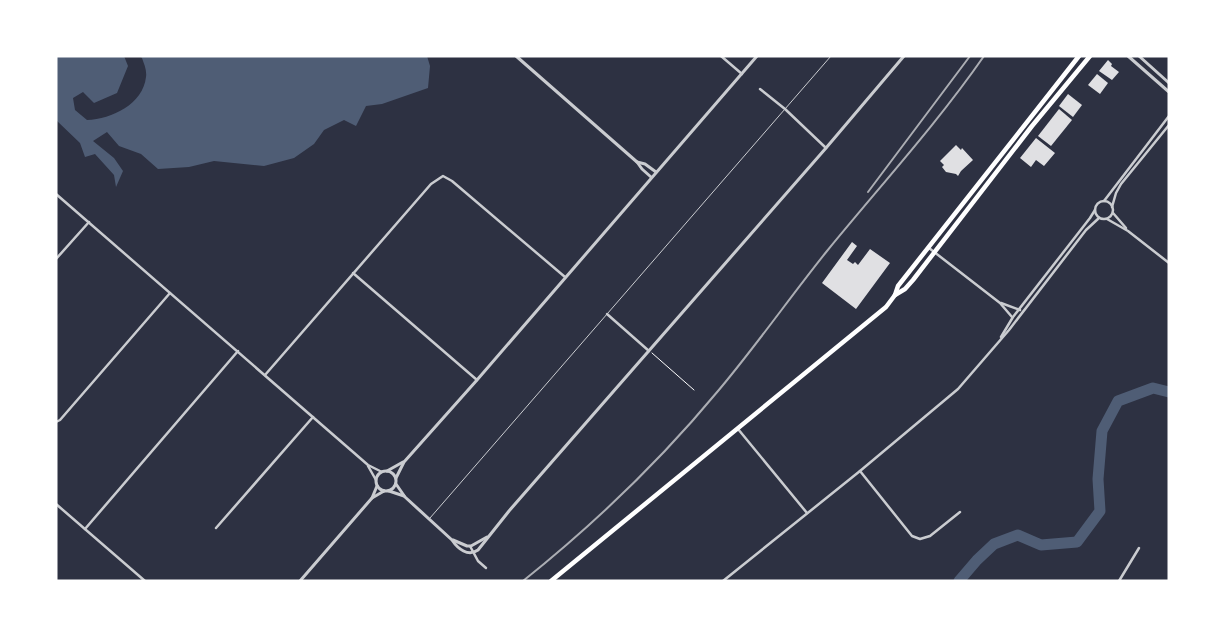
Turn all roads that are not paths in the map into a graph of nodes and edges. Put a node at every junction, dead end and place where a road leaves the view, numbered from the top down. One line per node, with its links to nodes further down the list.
1 (516, 56): 18 (street)
2 (721, 56): 10 (street)
3 (757, 56): 10 (street)
4 (831, 56): 14 (lane)
5 (904, 56): 17 (street)
6 (1079, 56): 30 (highway)
7 (1090, 56): 31 (highway)
8 (1128, 56): 13 (street)
9 (1139, 56): 11 (street)
10 (742, 74): 19 (street)
11 (1169, 83)
12 (760, 89): 14 (street)
13 (1169, 92)
14 (785, 109): 17 (street); 41 (lane)
15 (1169, 116): 22 (street)
16 (1169, 124): 23 (street)
17 (826, 148): 46 (street)
18 (637, 162): 19 (street); 20 (street)
19 (656, 172): 20 (street)
20 (651, 177): 35 (street)
21 (56, 194): 28 (street)
22 (1104, 201): 23 (street); 24 (street)
23 (1112, 207): 25 (street)
24 (1095, 210): 26 (street); 39 (street)
25 (1112, 213): 27 (street); 29 (street)
26 (1099, 218): 27 (street); 40 (street)
27 (1107, 218): 29 (street)
28 (89, 222): 32 (street); 36 (street)
29 (1128, 231): 33 (street)
30 (929, 248): 31 (street); 37 (highway)
31 (934, 252): 37 (highway); 38 (street)
32 (56, 259)
33 (1169, 263)
34 (354, 273): 35 (street); 47 (street); 48 (street)
35 (565, 277): 48 (street)
36 (170, 293): 45 (street); 50 (street)
37 (895, 295): 51 (highway)
38 (1000, 303): 39 (street); 42 (street)
39 (1018, 310): 40 (street); 42 (street)
40 (1022, 312): 43 (street)
41 (607, 314): 46 (street); 68 (lane)
42 (1013, 317): 43 (street); 44 (street)
43 (1017, 320): 44 (street)
44 (1001, 338): 55 (street)
45 (238, 351): 47 (street); 70 (street)
46 (649, 351): 71 (street)
47 (265, 376): 49 (street)
48 (477, 380): 52 (street)
49 (313, 417): 53 (street); 69 (street)
50 (56, 422)
51 (738, 429): 67 (street); 79 (highway)
52 (404, 462): 54 (street); 57 (street)
53 (368, 465): 56 (street); 58 (street)
54 (387, 471): 56 (street); 57 (street)
55 (860, 471): 66 (street); 67 (street)
56 (382, 472): 58 (street)
57 (396, 478): 59 (street)
58 (376, 480): 60 (street)
59 (396, 484): 62 (street); 63 (street)
60 (377, 486): 61 (street); 64 (street)
61 (384, 491): 62 (street); 64 (street)
62 (389, 491): 63 (street)
63 (405, 497): 68 (street)
64 (372, 498): 78 (street)
65 (56, 504): 70 (street)
66 (960, 512)
67 (807, 513): 80 (street)
68 (430, 518): 72 (street)
69 (216, 528)
70 (85, 529): 77 (street)
71 (487, 537): 73 (street); 75 (street)
72 (452, 540): 73 (street); 75 (street)
73 (470, 546): 75 (street)
74 (1139, 548): 81 (street)
75 (474, 553): 76 (street)
76 (486, 568)
77 (145, 581)
78 (300, 581)
79 (552, 581)
80 (723, 581)
81 (1119, 581)

